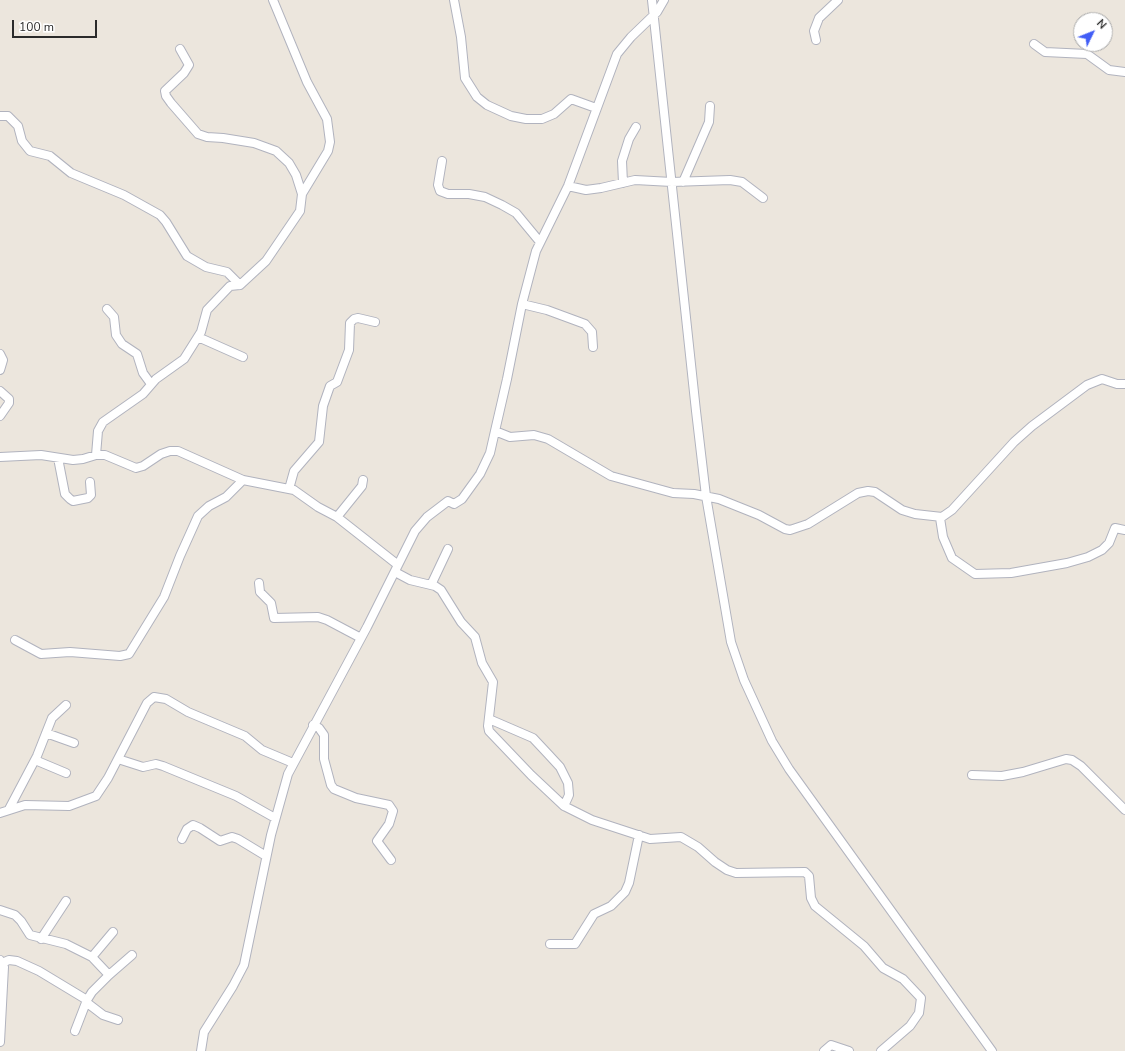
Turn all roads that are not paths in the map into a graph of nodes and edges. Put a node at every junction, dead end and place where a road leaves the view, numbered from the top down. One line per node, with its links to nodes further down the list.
1 (273, 0): 20 (street)
2 (454, 0): 12 (street)
3 (652, 0): 6 (street)
4 (664, 0): 6 (street)
5 (838, 0): 7 (street)
6 (654, 15): 12 (street); 16 (street)
7 (816, 40)
8 (1034, 44): 10 (street)
9 (180, 49): 20 (street)
10 (1125, 72)
11 (710, 106): 17 (street)
12 (596, 108): 19 (street)
13 (0, 116): 23 (street)
14 (636, 127): 18 (street)
15 (442, 161): 22 (street)
16 (672, 182): 17 (street); 18 (street); 44 (street)
17 (683, 182): 21 (street)
18 (623, 183): 19 (street)
19 (568, 186): 22 (street)
20 (302, 194): 23 (street)
21 (763, 198)
22 (540, 242): 24 (street)
23 (240, 285): 27 (street)
24 (522, 304): 28 (street); 36 (street)
25 (107, 309): 32 (street)
26 (375, 322): 43 (street)
27 (198, 337): 30 (street); 32 (street)
28 (593, 347)
29 (0, 354): 31 (street)
30 (242, 357)
31 (0, 370)
32 (151, 384): 37 (street)
33 (1125, 384): 46 (street)
34 (0, 391): 35 (street)
35 (0, 416)
36 (495, 431): 44 (street); 49 (street)
37 (96, 455): 39 (street); 40 (street)
38 (0, 457): 39 (street)
39 (58, 458): 42 (street)
40 (243, 480): 43 (street); 53 (street)
41 (364, 480): 45 (street)
42 (90, 482)
43 (289, 489): 45 (street)
44 (706, 496): 46 (street); 90 (street)
45 (337, 516): 49 (street)
46 (940, 518): 47 (street)
47 (1125, 530)
48 (448, 549): 51 (street)
49 (396, 568): 51 (street); 52 (street)
50 (259, 583): 52 (street)
51 (431, 585): 55 (street)
52 (361, 638): 56 (street)
53 (15, 640)
54 (66, 705): 57 (street)
55 (489, 719): 64 (street); 64 (street)
56 (313, 725): 61 (street); 72 (street)
57 (46, 733): 58 (street); 60 (street)
58 (74, 743)
59 (118, 759): 61 (street); 65 (street); 68 (street)
60 (35, 760): 62 (street); 65 (street)
61 (293, 763): 68 (street)
62 (66, 773)
63 (972, 776): 66 (street)
64 (564, 806): 69 (street)
65 (9, 810): 67 (street)
66 (1125, 810)
67 (0, 814)
68 (275, 818): 71 (street)
69 (639, 836): 77 (street); 89 (street)
70 (182, 839): 71 (street)
71 (266, 856): 86 (street)
72 (391, 860)
73 (66, 901): 76 (street)
74 (0, 910): 76 (street)
75 (113, 932): 79 (street)
76 (41, 938): 79 (street)
77 (550, 944)
78 (132, 955): 81 (street)
79 (92, 957): 81 (street)
80 (1, 961): 82 (street); 85 (street)
81 (109, 975): 82 (street)
82 (87, 1001): 83 (street); 84 (street)
83 (118, 1020)
84 (76, 1031)
85 (0, 1042)
86 (201, 1051)
87 (824, 1051): 88 (street)
88 (849, 1051)
89 (881, 1051)
90 (992, 1051)

